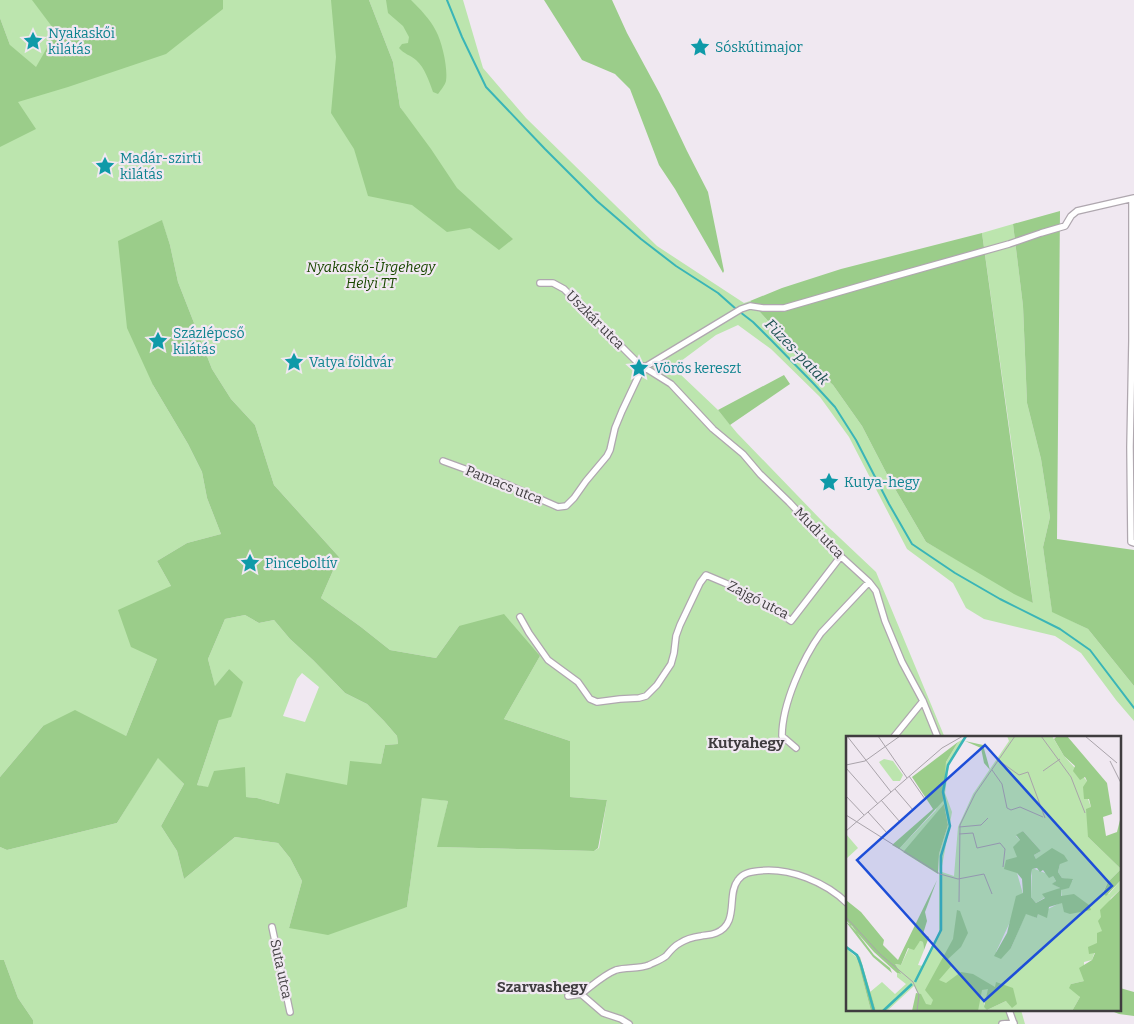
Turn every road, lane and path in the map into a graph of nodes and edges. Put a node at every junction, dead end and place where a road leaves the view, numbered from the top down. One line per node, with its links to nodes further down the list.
1 (1133, 199): 2 (street); 5 (street)
2 (1133, 237): 4 (street)
3 (540, 283): 5 (street, Uszkár utca)
4 (1133, 341): 6 (street)
5 (645, 367): 7 (street, Pamacs utca); 9 (street, Mudi utca)
6 (1132, 447): 8 (street)
7 (443, 461)
8 (1133, 542)
9 (841, 556): 10 (street, Mudi utca); 11 (street, Zajgó utca)
10 (868, 582): 12 (street, Mudi utca); 15 (street)
11 (520, 617)
12 (923, 701): 13 (street); 14 (street, Mudi utca)
13 (896, 736)
14 (937, 736)
15 (796, 748)
16 (846, 902): 18 (street)
17 (272, 927): 20 (street, Suta utca)
18 (581, 994): 19 (street); 22 (street)
19 (568, 996)
20 (290, 1012)
21 (1010, 1012): 24 (street)
22 (630, 1024)
23 (1002, 1024): 24 (street)
24 (1014, 1024)

